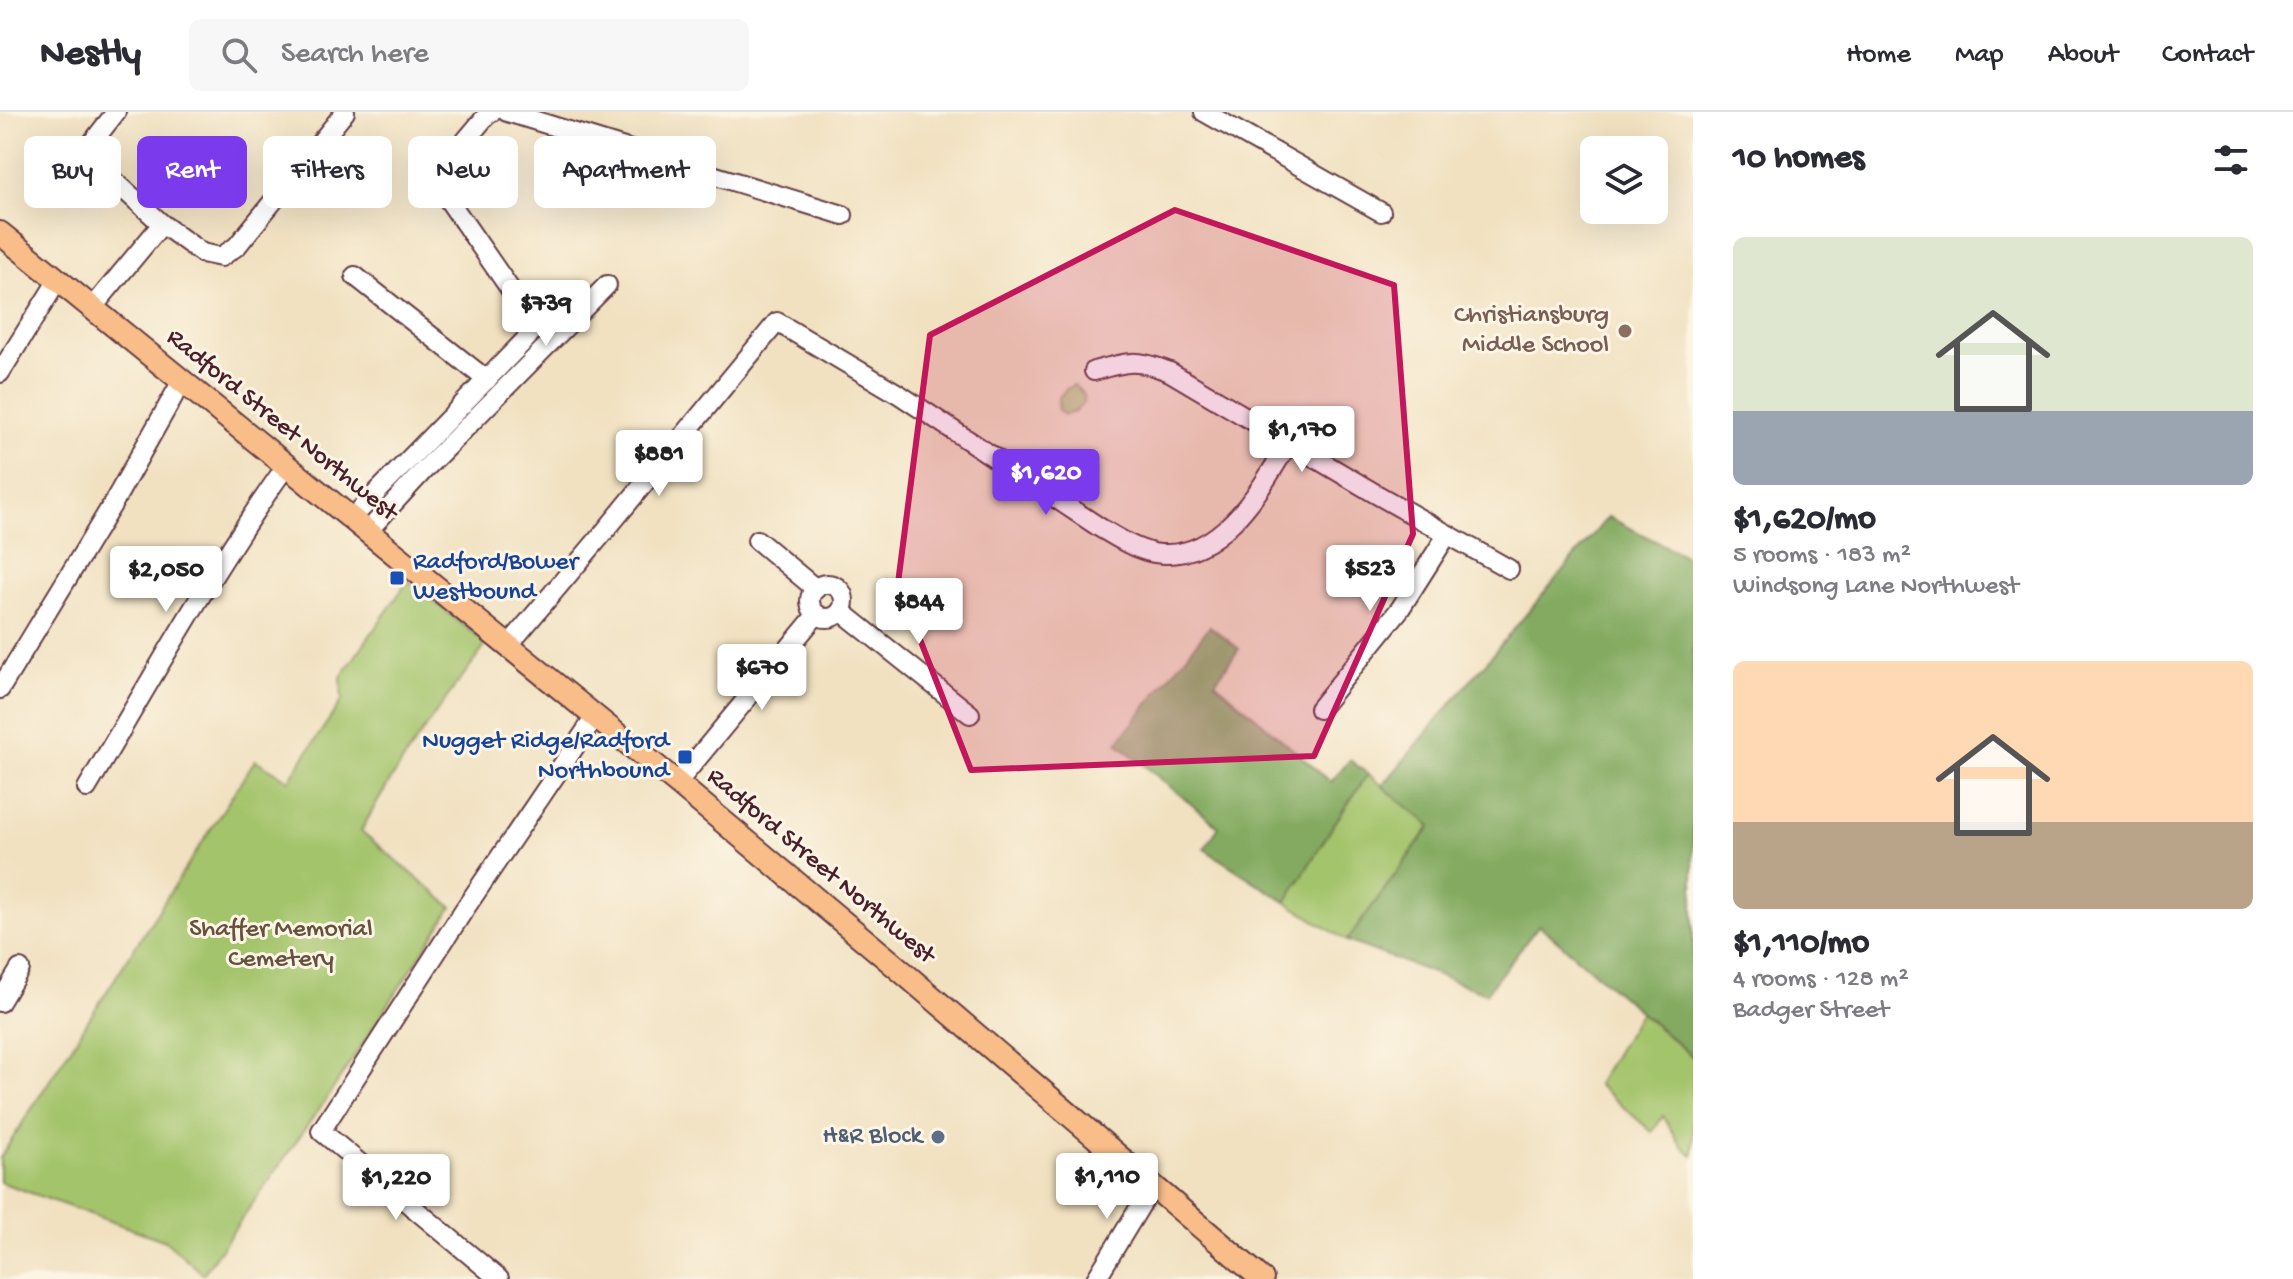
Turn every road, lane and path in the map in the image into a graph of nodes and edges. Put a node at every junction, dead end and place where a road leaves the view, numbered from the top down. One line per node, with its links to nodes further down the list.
1 (116, 112): 8 (street)
2 (345, 112): 8 (street)
3 (492, 112): 16 (street)
4 (507, 112): 7 (street)
5 (1204, 112): 6 (street)
6 (1381, 212)
7 (843, 215)
8 (162, 224): 13 (street)
9 (0, 233): 11 (main road, Radford Street Northwest)
10 (355, 276): 16 (street)
11 (58, 280): 13 (main road, Radford Street Northwest); 15 (street)
12 (607, 285): 20 (street)
13 (93, 307): 17 (main road, Radford Street Northwest)
14 (1094, 371): 18 (street)
15 (0, 373)
16 (487, 380): 20 (street)
17 (182, 381): 19 (main road, Radford Street Northwest); 28 (street)
18 (1289, 442): 21 (street); 27 (street)
19 (286, 466): 20 (main road, Radford Street Northwest); 33 (street)
20 (359, 526): 27 (main road, Radford Street Northwest)
21 (1447, 535): 23 (street); 29 (street)
22 (757, 540): 24 (street)
23 (1509, 569)
24 (816, 589): 25 (street); 26 (street)
25 (841, 611): 26 (street); 30 (street)
26 (817, 614): 32 (street)
27 (508, 646): 31 (main road, Radford Street Northwest)
28 (0, 689)
29 (1319, 709)
30 (970, 714)
31 (595, 717): 32 (main road, Radford Street Northwest); 37 (street)
32 (677, 783): 36 (main road, Radford Street Northwest)
33 (87, 788)
34 (20, 969): 35 (street)
35 (0, 1002)
36 (1153, 1185): 38 (street); 39 (main road, Radford Street Northwest)
37 (499, 1279)
38 (1096, 1279)
39 (1262, 1279)

